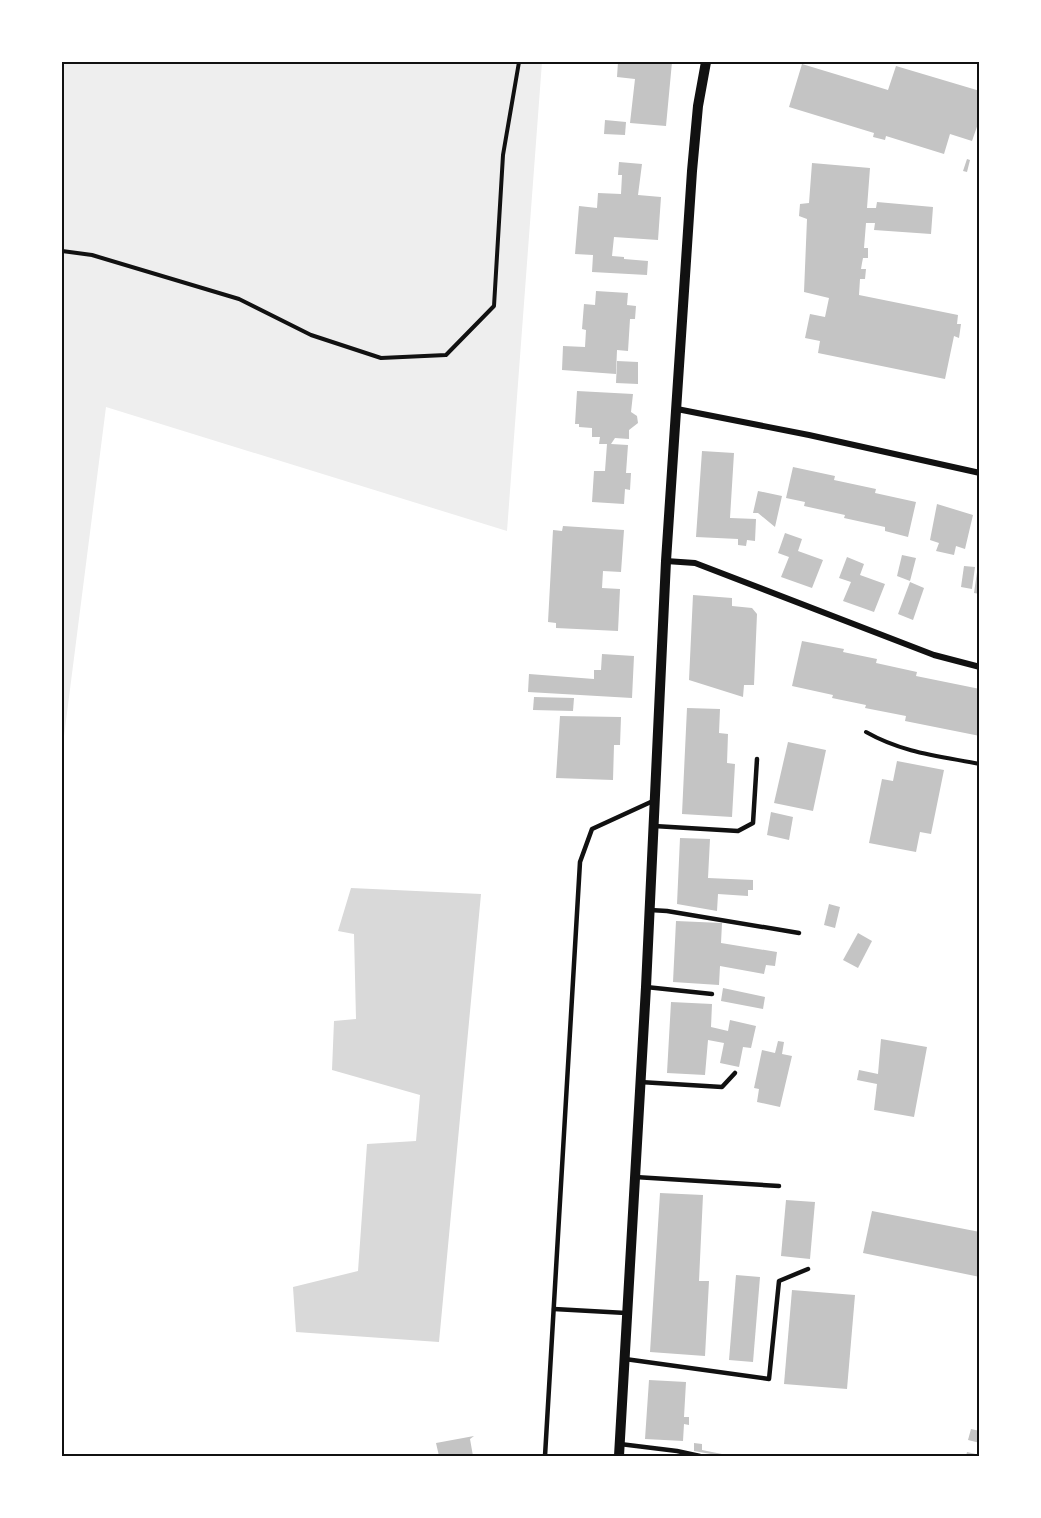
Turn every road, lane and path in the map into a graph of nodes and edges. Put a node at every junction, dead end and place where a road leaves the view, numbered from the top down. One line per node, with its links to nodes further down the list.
1 (519, 62): 3 (path)
2 (705, 62): 4 (street)
3 (62, 251)
4 (677, 409): 5 (street); 6 (street)
5 (980, 473)
6 (666, 561): 7 (street); 11 (street)
7 (980, 667)
8 (866, 732): 10 (path)
9 (757, 759): 12 (lane)
10 (980, 764)
11 (655, 799): 12 (street); 22 (lane)
12 (654, 826): 13 (street)
13 (650, 910): 14 (lane); 15 (street)
14 (799, 933)
15 (646, 987): 16 (lane); 18 (street)
16 (712, 994)
17 (735, 1073): 18 (lane)
18 (640, 1082): 19 (street)
19 (635, 1177): 20 (lane); 23 (street)
20 (779, 1186)
21 (808, 1269): 24 (lane)
22 (554, 1309): 23 (lane); 26 (lane)
23 (626, 1313): 24 (street)
24 (625, 1359): 25 (street)
25 (620, 1444): 27 (street); 28 (lane)
26 (545, 1456)
27 (619, 1456)
28 (700, 1456)

